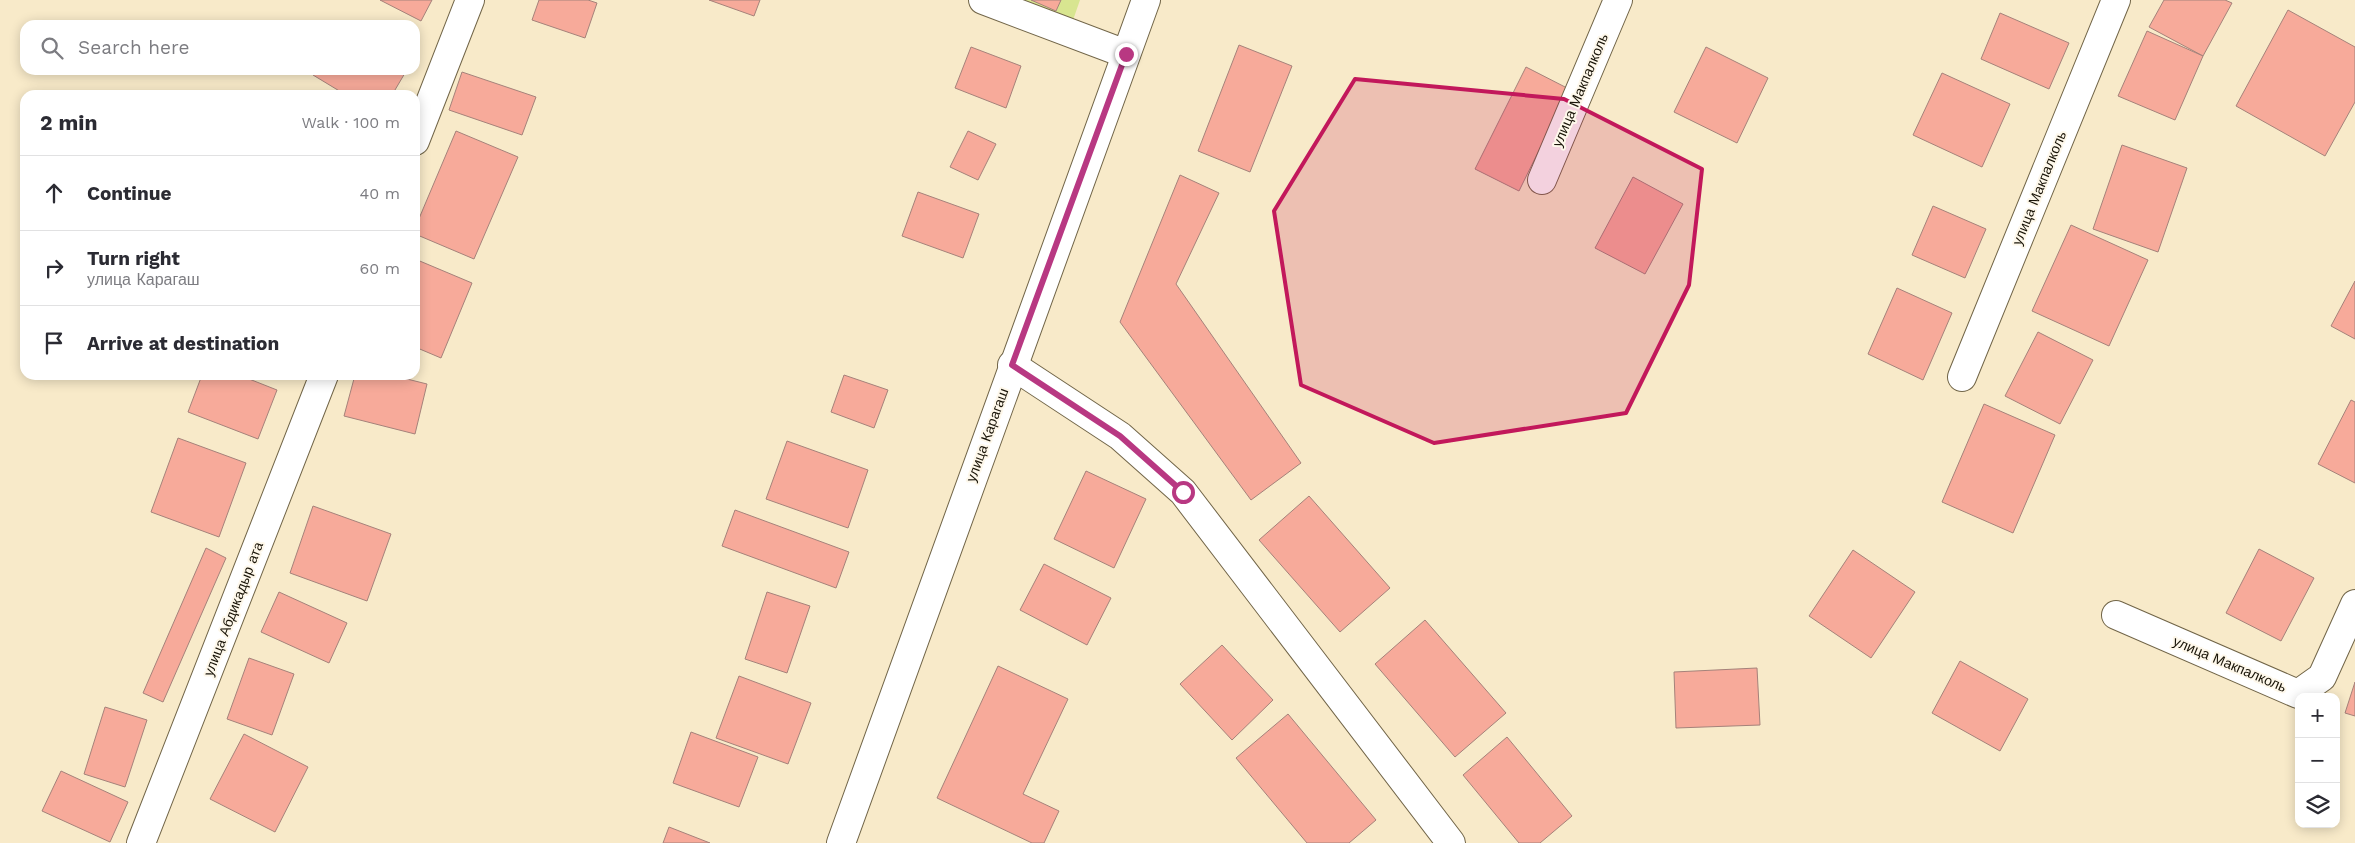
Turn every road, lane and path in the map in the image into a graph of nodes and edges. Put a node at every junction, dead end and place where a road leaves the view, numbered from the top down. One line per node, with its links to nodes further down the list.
1 (470, 0): 7 (street)
2 (983, 0): 6 (street)
3 (1146, 0): 6 (street, улица Карагаш)
4 (1618, 0): 8 (street, улица Макпалколь)
5 (2116, 0): 10 (street, улица Макпалколь)
6 (1126, 54): 9 (street, улица Карагаш)
7 (420, 128)
8 (1542, 180)
9 (1012, 365): 15 (street, улица Карагаш); 16 (street)
10 (1962, 377)
11 (322, 380): 14 (street, улица Абдикадыр ата)
12 (2355, 604): 13 (street, улица Макпалколь)
13 (2116, 615)
14 (141, 843)
15 (841, 843)
16 (1451, 843)

